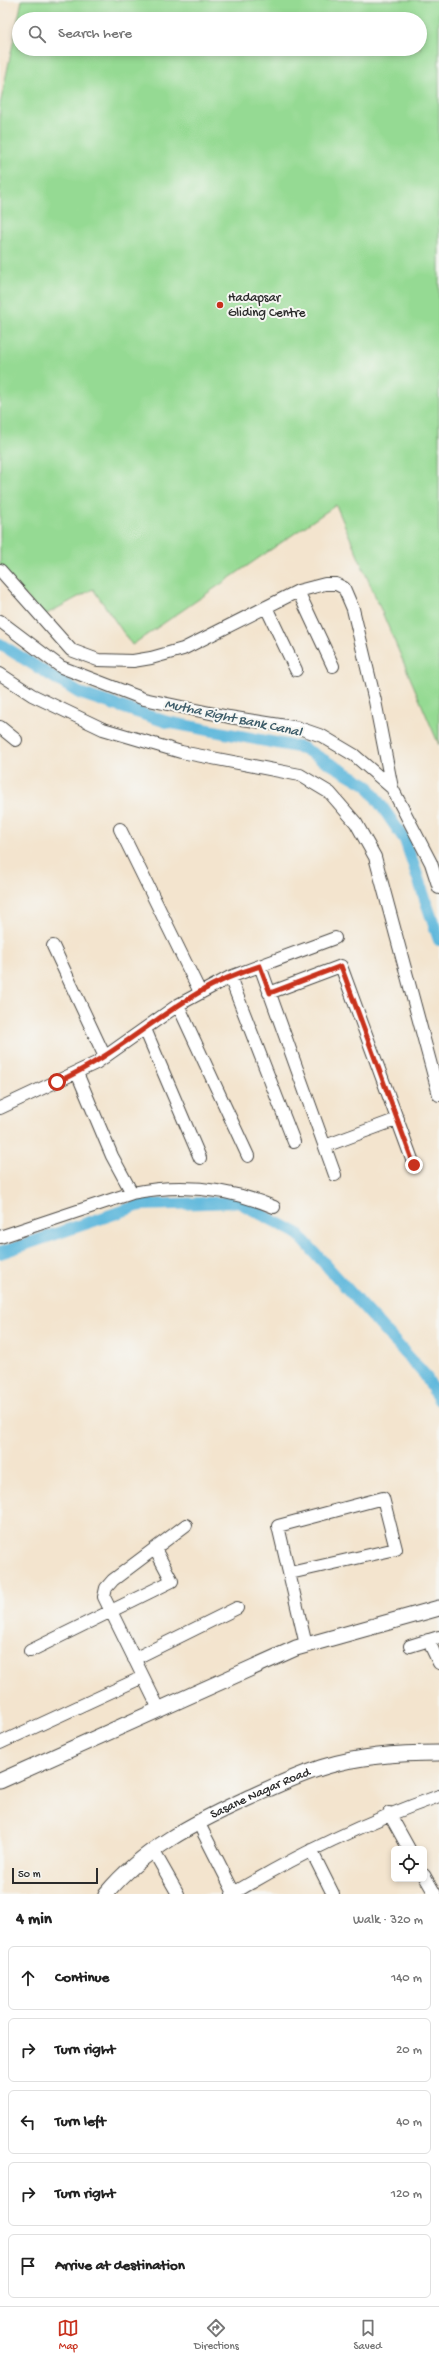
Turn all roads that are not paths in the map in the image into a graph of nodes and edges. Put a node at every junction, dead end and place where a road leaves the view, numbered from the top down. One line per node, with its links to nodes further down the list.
1 (0, 570): 5 (street)
2 (298, 591): 3 (street); 6 (street); 12 (street)
3 (266, 607): 5 (street); 8 (street)
4 (0, 621): 7 (street)
5 (71, 650): 7 (street)
6 (332, 666)
7 (61, 667): 12 (street)
8 (296, 670)
9 (0, 674): 25 (street)
10 (0, 727): 11 (street)
11 (16, 740)
12 (392, 788): 14 (street)
13 (120, 829): 19 (street)
14 (439, 888)
15 (335, 938): 17 (street)
16 (53, 946): 23 (street)
17 (260, 966): 18 (street); 20 (street)
18 (230, 977): 19 (street); 28 (street)
19 (200, 992): 21 (street)
20 (270, 993): 27 (street); 29 (street)
21 (178, 1005): 22 (street); 30 (street)
22 (145, 1029): 23 (street); 31 (street)
23 (105, 1057): 24 (street)
24 (77, 1073): 26 (street); 34 (street)
25 (439, 1095)
26 (0, 1108)
27 (398, 1119): 29 (street); 32 (street)
28 (294, 1142)
29 (325, 1146): 33 (street)
30 (248, 1156)
31 (200, 1158)
32 (414, 1165)
33 (335, 1176)
34 (132, 1193): 35 (street); 36 (street)
35 (274, 1207)
36 (0, 1237)
37 (186, 1525): 38 (street)
38 (155, 1549): 42 (street); 42 (street)
39 (290, 1573): 39 (street); 44 (street)
40 (237, 1608): 47 (street)
41 (439, 1608): 44 (street)
42 (110, 1612): 46 (street); 47 (street)
43 (434, 1635): 45 (street); 48 (street)
44 (306, 1646): 50 (street)
45 (410, 1646)
46 (30, 1651)
47 (134, 1659): 49 (street)
48 (439, 1663)
49 (143, 1676): 50 (street); 51 (street)
50 (159, 1709): 53 (street)
51 (0, 1744)
52 (439, 1753): 56 (street, Sasane Nagar Road)
53 (0, 1781)
54 (439, 1796): 55 (street)
55 (389, 1813): 57 (street); 59 (street)
56 (198, 1822): 58 (street, Sasane Nagar Road); 61 (street)
57 (407, 1846)
58 (153, 1850): 62 (street, Sasane Nagar Road); 63 (street)
59 (311, 1850): 61 (street); 64 (street)
60 (427, 1880): 65 (street)
61 (233, 1893)
62 (106, 1894)
63 (178, 1894)
64 (332, 1894)
65 (435, 1894)

